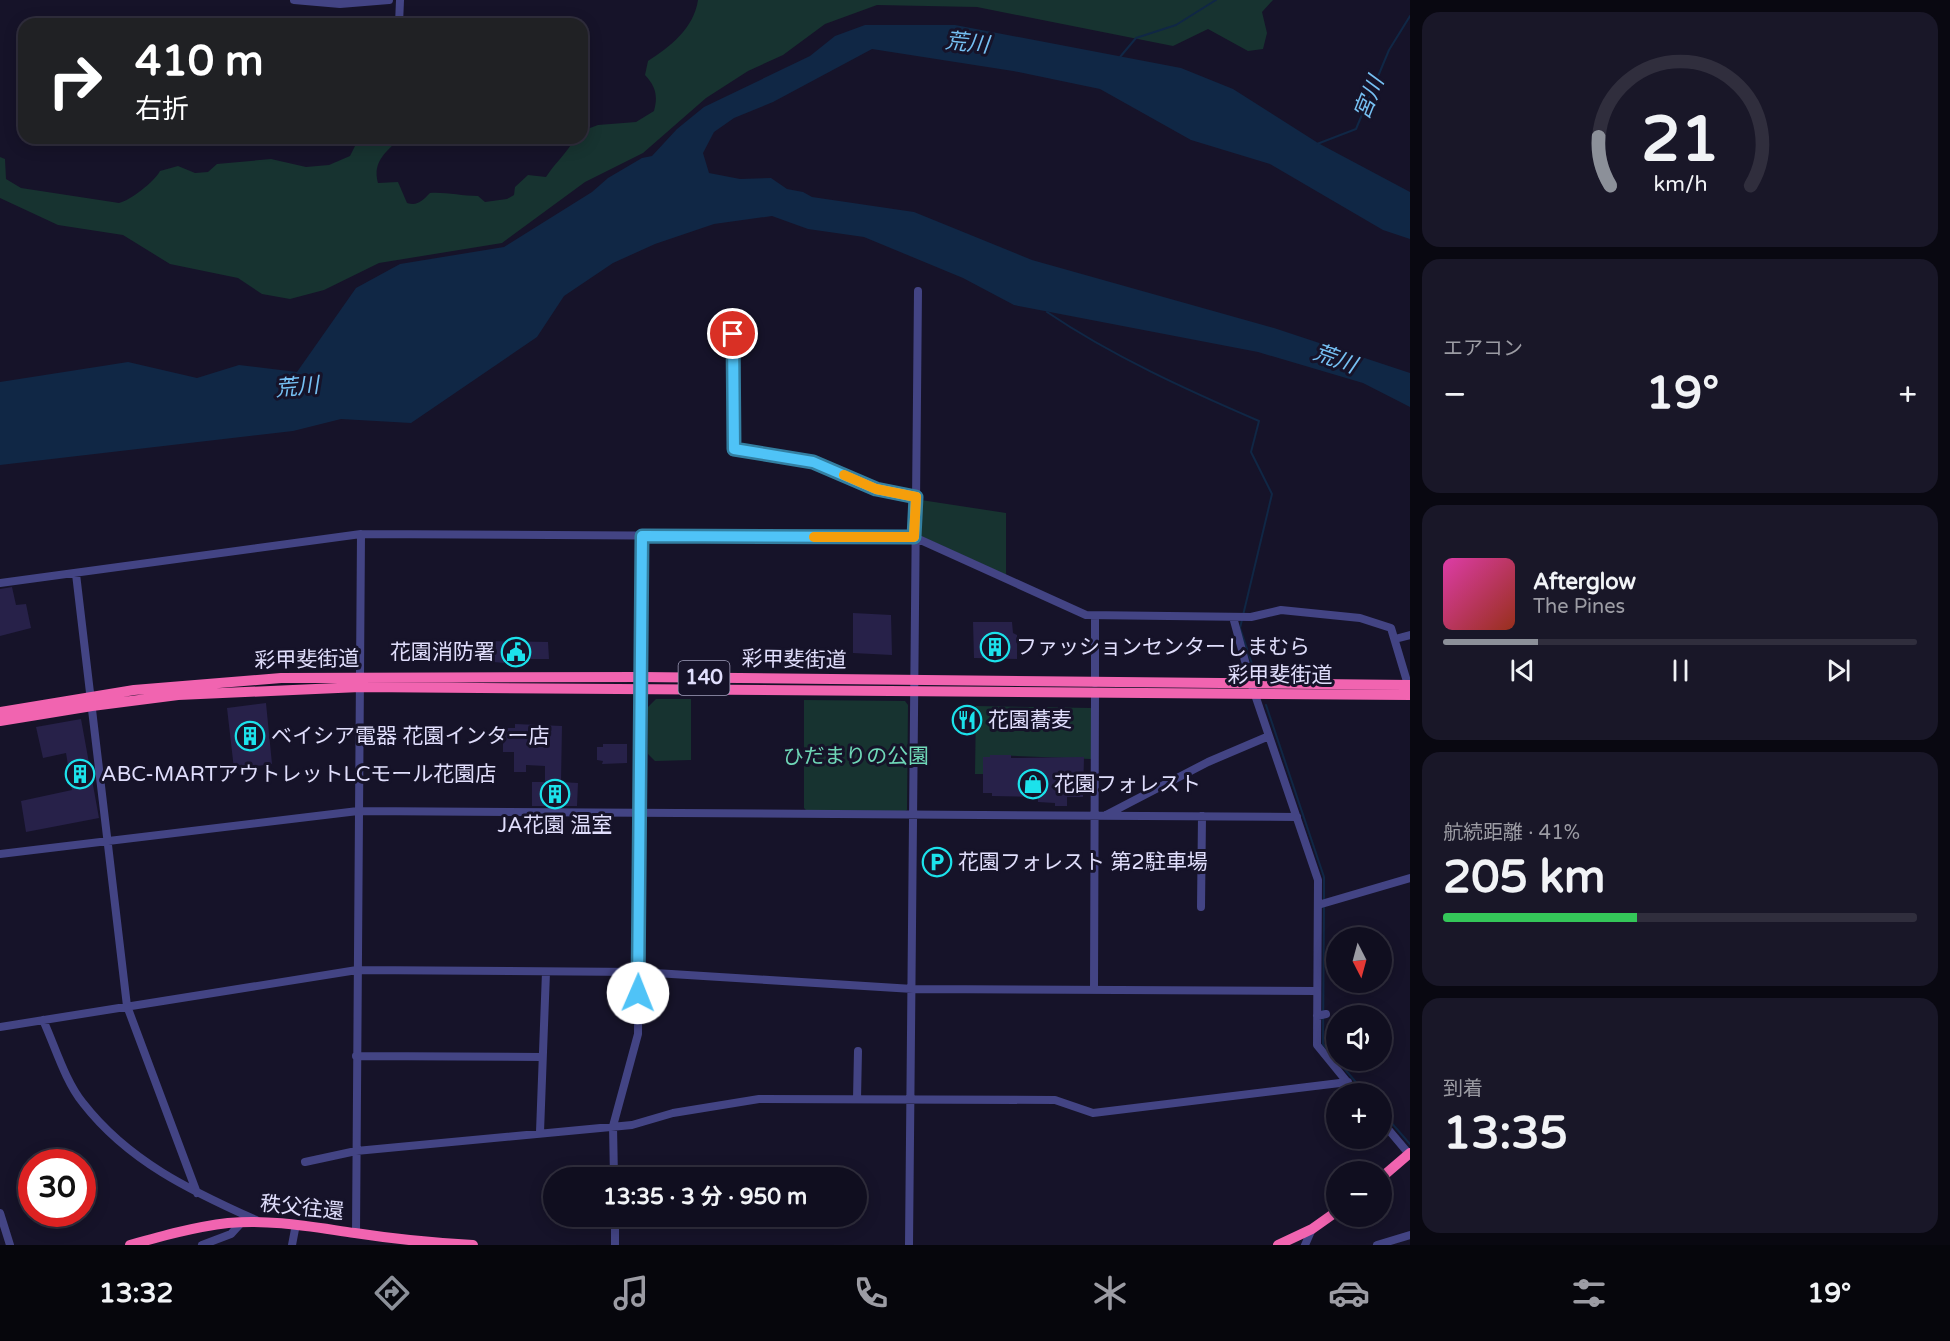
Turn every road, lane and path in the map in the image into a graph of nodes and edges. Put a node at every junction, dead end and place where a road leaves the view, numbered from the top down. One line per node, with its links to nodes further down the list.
1 (294, 0): 2 (street)
2 (389, 0)
3 (400, 0): 4 (street)
4 (399, 18)
5 (918, 291): 7 (street)
6 (733, 334): 7 (street)
7 (916, 497): 10 (street)
8 (361, 534): 9 (street); 11 (street); 18 (street)
9 (642, 536): 10 (street); 17 (street)
10 (914, 537): 13 (street); 20 (street)
11 (76, 574): 12 (street); 25 (street)
12 (0, 583)
13 (1095, 616): 14 (street); 21 (street)
14 (1240, 617): 16 (street); 19 (street)
15 (1410, 635): 16 (street)
16 (1395, 639): 22 (street)
17 (641, 677): 18 (highway, 彩甲斐街道 / 140); 20 (highway, 彩甲斐街道 / 140); 23 (street)
18 (360, 682): 23 (highway, 彩甲斐街道 / 140); 25 (highway, 彩甲斐街道 / 140); 29 (street)
19 (1251, 683): 21 (highway, 彩甲斐街道 / 140); 22 (highway, 彩甲斐街道 / 140); 24 (street)
20 (915, 686): 21 (highway, 彩甲斐街道 / 140); 23 (highway, 彩甲斐街道 / 140); 31 (street)
21 (1095, 688): 24 (highway, 彩甲斐街道 / 140); 32 (street)
22 (1409, 689): 24 (highway, 彩甲斐街道 / 140)
23 (640, 691): 30 (street)
24 (1256, 694): 28 (street)
25 (91, 700): 26 (highway, 彩甲斐街道 / 140); 27 (highway, 彩甲斐街道 / 140); 36 (street)
26 (0, 712)
27 (0, 722)
28 (1269, 736): 33 (street); 35 (street)
29 (358, 811): 30 (street); 36 (street); 41 (street)
30 (639, 813): 31 (street); 43 (street)
31 (914, 815): 32 (street); 44 (street)
32 (1095, 815): 33 (street); 45 (street)
33 (1104, 816): 34 (street)
34 (1202, 816): 35 (street); 40 (street)
35 (1297, 817): 39 (street)
36 (108, 840): 37 (street); 47 (street)
37 (0, 854)
38 (1410, 878): 39 (street)
39 (1318, 905): 46 (street)
40 (1201, 907)
41 (357, 970): 42 (street); 47 (street); 53 (street)
42 (546, 972): 43 (street); 54 (street)
43 (639, 972): 44 (street); 58 (street)
44 (913, 988): 45 (street); 57 (street)
45 (1094, 989): 46 (street)
46 (1317, 991): 49 (street)
47 (128, 1006): 50 (street); 66 (street)
48 (1326, 1014): 49 (street)
49 (1317, 1016): 55 (street)
50 (43, 1020): 51 (street); 66 (street)
51 (0, 1027)
52 (858, 1051): 56 (street)
53 (356, 1056): 54 (street); 61 (street)
54 (542, 1057): 59 (street)
55 (1347, 1082): 57 (street)
56 (857, 1099): 57 (street); 58 (street)
57 (912, 1099): 83 (street)
58 (613, 1126): 59 (street); 64 (street)
59 (540, 1132): 61 (street)
60 (1392, 1133): 62 (street)
61 (356, 1151): 63 (street); 74 (street)
62 (1409, 1153): 65 (highway)
63 (305, 1162)
64 (614, 1167)
65 (1392, 1167)
66 (197, 1193): 69 (street)
67 (0, 1213): 77 (street)
68 (1326, 1219): 73 (highway)
69 (261, 1222): 70 (highway, 秩父往還); 71 (highway, 秩父往還)
70 (241, 1223): 78 (highway, 秩父往還); 79 (street)
71 (296, 1224): 74 (highway, 秩父往還); 80 (street)
72 (615, 1227): 82 (street)
73 (1312, 1228): 84 (highway); 85 (street)
74 (356, 1234): 76 (highway, 秩父往還)
75 (1410, 1235): 86 (street)
76 (401, 1242): 81 (highway, 秩父往還)
77 (10, 1245)
78 (129, 1245)
79 (202, 1245)
80 (292, 1245)
81 (473, 1245)
82 (615, 1245)
83 (909, 1245)
84 (1278, 1245)
85 (1305, 1245)
86 (1377, 1245)

